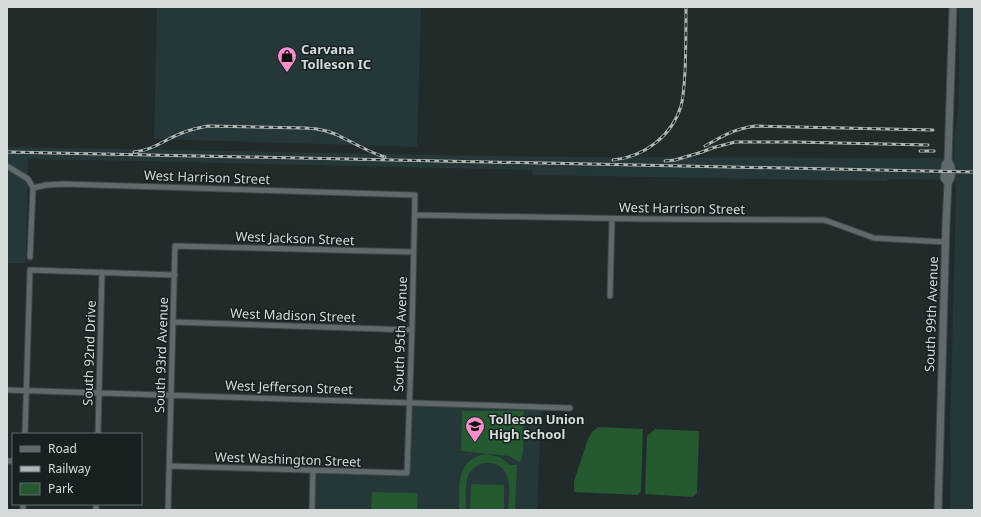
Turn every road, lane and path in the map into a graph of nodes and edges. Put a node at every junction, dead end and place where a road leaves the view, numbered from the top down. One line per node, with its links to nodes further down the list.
1 (953, 7): 7 (main road, South 99th Avenue)
2 (7, 166): 3 (street)
3 (33, 188): 4 (street, West Harrison Street); 10 (street)
4 (415, 195): 5 (street, South 95th Avenue)
5 (415, 215): 6 (street, West Harrison Street); 9 (street, South 95th Avenue)
6 (612, 219): 7 (street, West Harrison Street); 13 (street)
7 (945, 242): 29 (main road, South 99th Avenue)
8 (175, 246): 9 (street, West Jackson Street); 12 (street, South 93rd Avenue)
9 (414, 252): 15 (street, South 95th Avenue)
10 (30, 256)
11 (102, 272): 12 (street); 17 (street); 18 (street, South 92nd Drive)
12 (175, 275): 14 (street, South 93rd Avenue)
13 (610, 296)
14 (173, 322): 15 (street, West Madison Street); 19 (street, South 93rd Avenue)
15 (412, 330): 20 (street, South 95th Avenue)
16 (7, 390): 17 (street, West Jefferson Street)
17 (27, 390): 18 (street, West Jefferson Street); 22 (street)
18 (99, 392): 19 (street, West Jefferson Street); 23 (street, South 92nd Drive)
19 (171, 395): 20 (street, West Jefferson Street); 24 (street, South 93rd Avenue)
20 (409, 402): 21 (street, West Jefferson Street); 26 (street, South 95th Avenue)
21 (570, 408)
22 (26, 433)
23 (98, 433)
24 (169, 466): 25 (street, West Washington Street); 27 (street, South 93rd Avenue)
25 (313, 471): 26 (street, West Washington Street); 28 (street)
26 (407, 473)
27 (168, 510)
28 (312, 510)
29 (938, 510)

